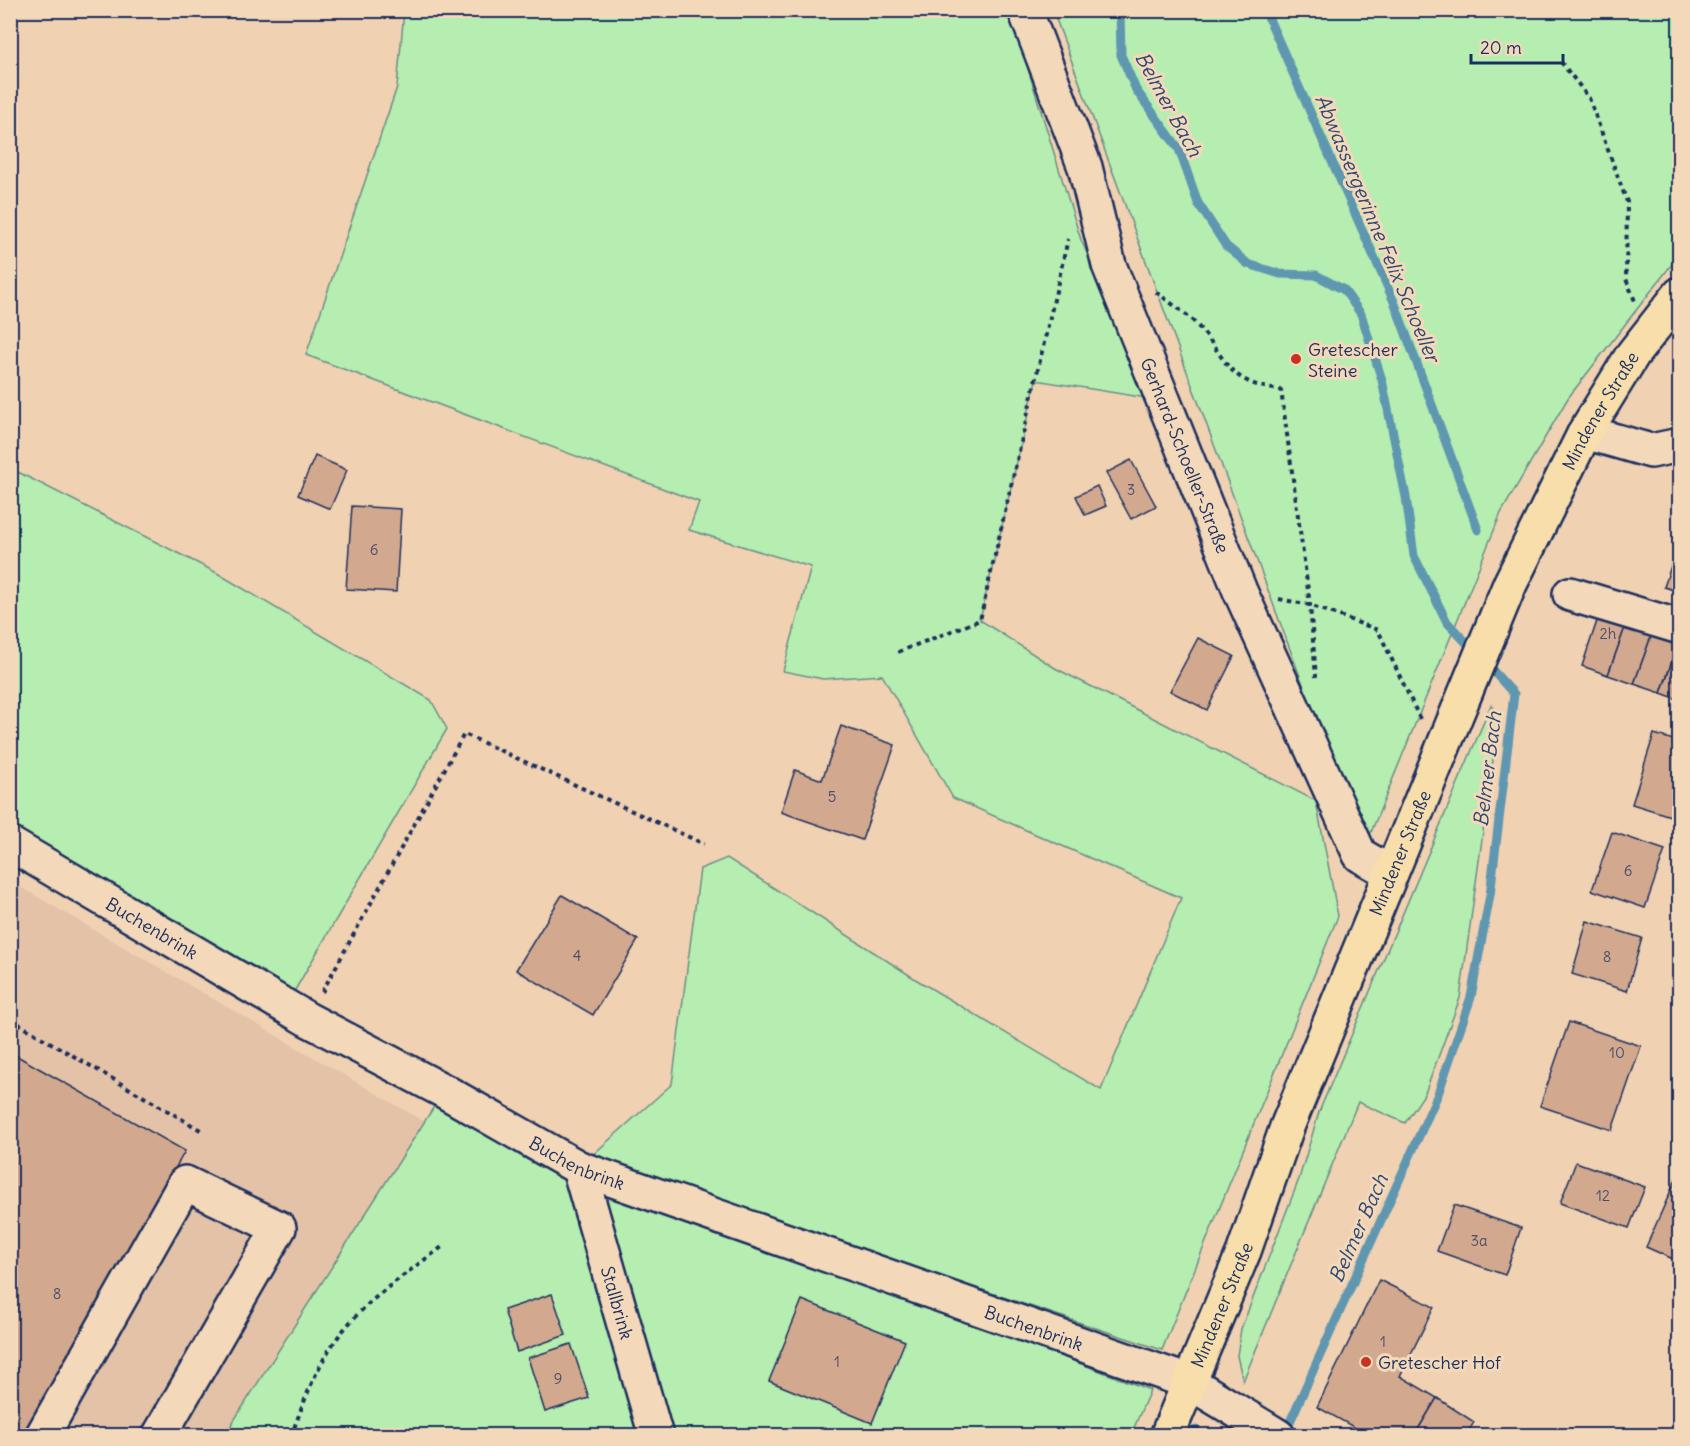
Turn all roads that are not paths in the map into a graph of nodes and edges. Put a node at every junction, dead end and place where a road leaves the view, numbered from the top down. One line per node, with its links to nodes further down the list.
1 (1025, 10): 8 (street, Gerhard-Schoeller-Straße)
2 (1680, 294): 3 (main road, Mindener Straße)
3 (1585, 432): 4 (street); 8 (main road, Mindener Straße)
4 (1680, 445)
5 (1570, 594): 6 (street)
6 (1680, 627)
7 (10, 844): 9 (street, Buchenbrink)
8 (1391, 873): 10 (main road, Mindener Straße)
9 (579, 1168): 10 (street, Buchenbrink); 14 (street, Stallbrink)
10 (1189, 1382): 11 (street, Buchenbrink); 15 (main road, Mindener Straße)
11 (1267, 1429)
12 (42, 1436): 13 (street)
13 (159, 1436)
14 (656, 1436)
15 (1167, 1436)

